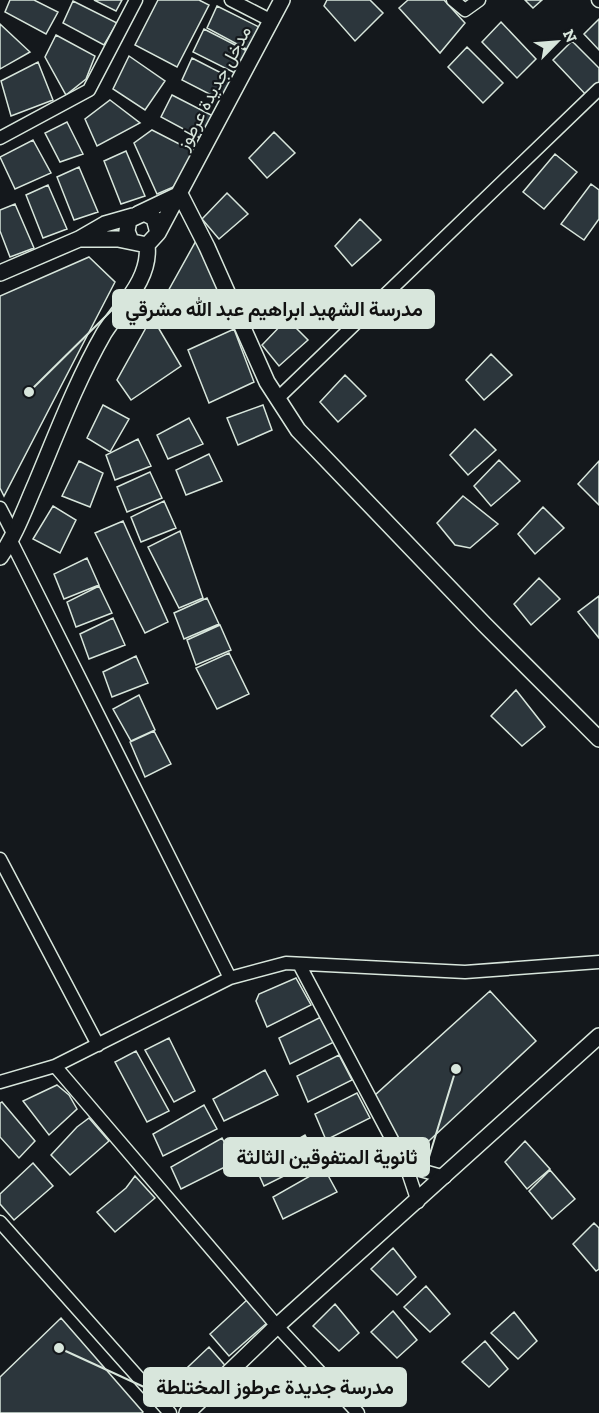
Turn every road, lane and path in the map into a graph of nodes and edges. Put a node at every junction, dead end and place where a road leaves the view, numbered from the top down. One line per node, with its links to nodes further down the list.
1 (136, 0): 8 (street)
2 (231, 0): 6 (street)
3 (282, 0): 6 (street, مدخل جديدة عرطوز)
4 (453, 0): 5 (street)
5 (479, 0)
6 (272, 21): 9 (street, مدخل جديدة عرطوز)
7 (599, 89): 16 (street)
8 (0, 138)
9 (180, 194): 10 (street); 11 (street, مدخل جديدة عرطوز); 16 (street)
10 (136, 215): 11 (street); 12 (street); 13 (street)
11 (158, 233): 14 (street)
12 (80, 239): 13 (street); 15 (street)
13 (131, 241): 14 (street)
14 (147, 245): 18 (street)
15 (0, 273)
16 (277, 399): 20 (street)
17 (0, 508): 18 (street)
18 (12, 538): 19 (street); 24 (street)
19 (0, 557)
20 (599, 739)
21 (0, 859): 26 (street)
22 (599, 962): 23 (street)
23 (299, 964): 24 (street); 29 (street)
24 (230, 978): 26 (street)
25 (599, 1036): 30 (street)
26 (98, 1045): 27 (street)
27 (55, 1066): 28 (street); 33 (street)
28 (0, 1082)
29 (406, 1166): 30 (street); 31 (street)
30 (445, 1176): 31 (street)
31 (418, 1202): 33 (street)
32 (0, 1222): 34 (street)
33 (277, 1326): 35 (street); 36 (street)
34 (170, 1413)
35 (187, 1413)
36 (358, 1413)

